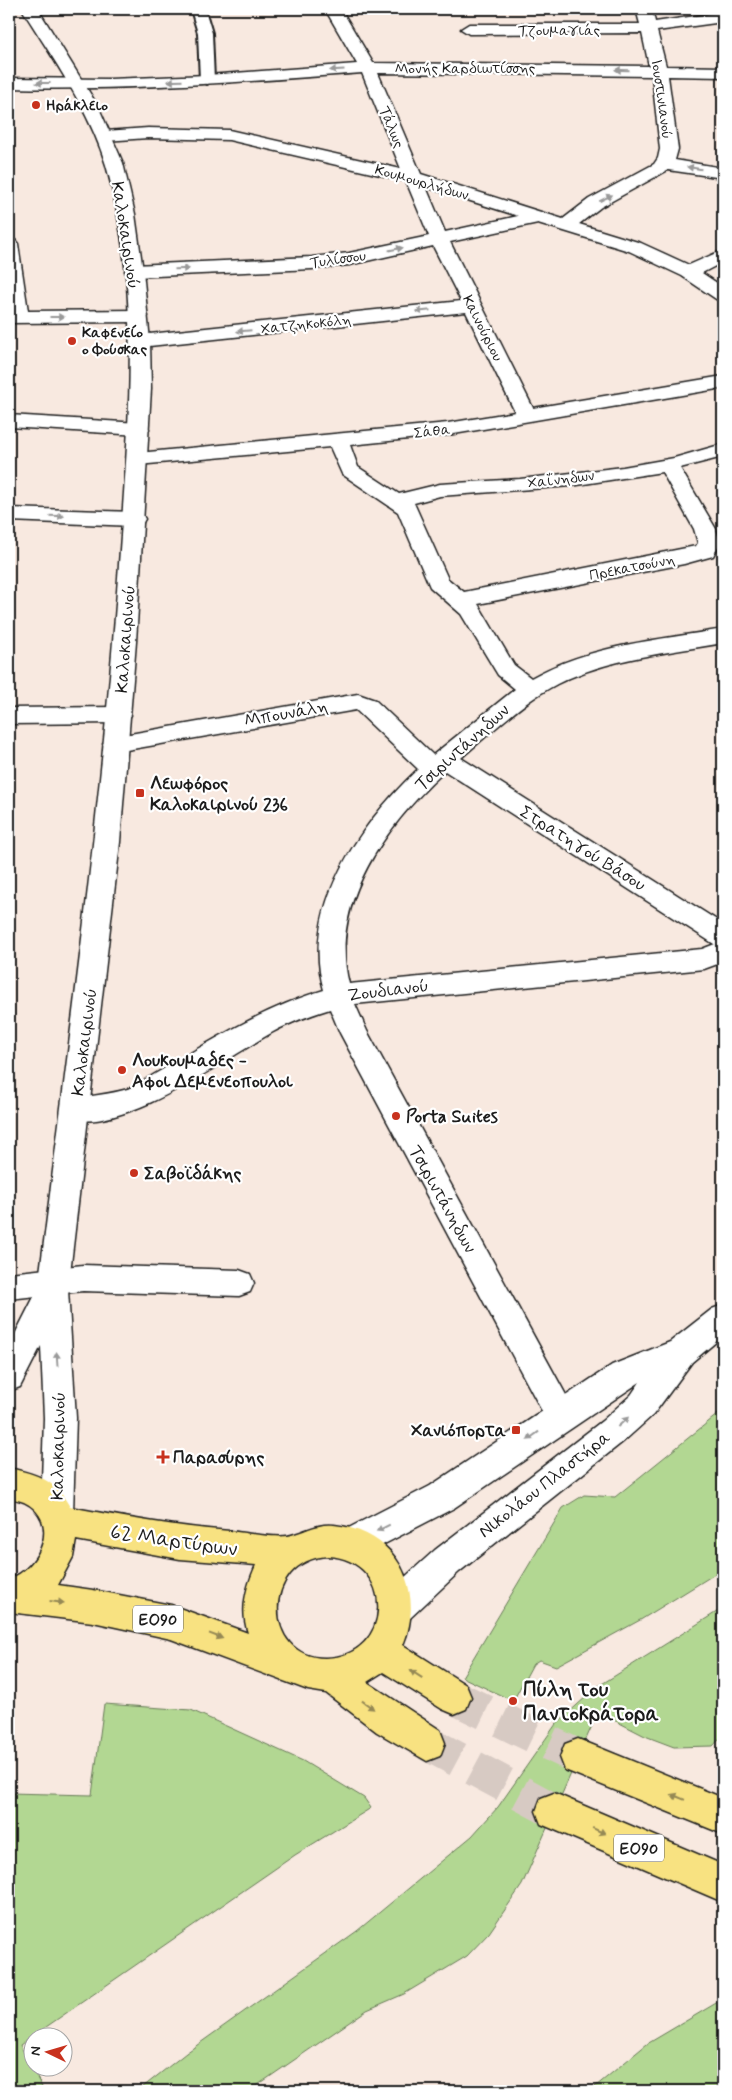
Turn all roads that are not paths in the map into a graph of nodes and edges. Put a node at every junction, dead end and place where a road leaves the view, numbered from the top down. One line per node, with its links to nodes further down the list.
1 (30, 9): 13 (street, Καλοκαιρινού)
2 (333, 9): 7 (street, Τάλως)
3 (644, 9): 6 (street, Ιουστινιανού)
4 (199, 11): 11 (lane)
5 (723, 17): 6 (street, Τζουμαγιάς)
6 (649, 28): 8 (street, Τζουμαγιάς); 9 (street, Ιουστινιανού)
7 (368, 68): 8 (street, Μονής Καρδιωτίσσης); 11 (street, Μονής Καρδιωτίσσης, one-way to 11); 17 (street, Τάλως)
8 (483, 68): 9 (street, Μονής Καρδιωτίσσης, one-way to 8)
9 (660, 71): 10 (street, Μονής Καρδιωτίσσης); 15 (street, Ιουστινιανού)
10 (723, 72)
11 (207, 80): 13 (street, Μονής Καρδιωτίσσης, one-way to 13)
12 (9, 83): 13 (street, Μονής Καρδιωτίσσης, one-way to 12)
13 (78, 83): 14 (street, Καλοκαιρινού)
14 (105, 136): 17 (street, Κουμουρλήδων); 23 (street, Καλοκαιρινού)
15 (664, 164): 16 (street, one-way to 15); 19 (street, Ιουστινιανού, one-way to 15)
16 (723, 173)
17 (412, 177): 18 (street, Κουμουρλήδων); 20 (street, Τάλως)
18 (539, 217): 19 (street, Κουμουρλήδων); 20 (street, Τυλίσσου)
19 (566, 225): 24 (street, Κουμουρλήδων)
20 (440, 241): 23 (street, Τυλίσσου, one-way to 20); 26 (street, Καινούριου)
21 (9, 244): 28 (street)
22 (723, 255): 24 (street)
23 (134, 270): 27 (street, Καλοκαιρινού)
24 (689, 272): 25 (street, Κουμουρλήδων)
25 (723, 295)
26 (471, 306): 29 (street, Χατζηκοκόλη, one-way to 29); 31 (street, Καινούριου)
27 (138, 316): 28 (street, one-way to 27); 29 (street, Καλοκαιρινού)
28 (14, 317)
29 (140, 341): 33 (street, Καλοκαιρινού)
30 (723, 382): 31 (street, Σάθα)
31 (527, 416): 34 (street, Σάθα)
32 (9, 421): 33 (street)
33 (139, 429): 36 (street, Καλοκαιρινού)
34 (338, 441): 36 (street, Σάθα); 38 (street)
35 (723, 450): 37 (street, Χαΐνηδων)
36 (138, 459): 40 (street, Καλοκαιρινού)
37 (667, 464): 38 (street, Χαΐνηδων); 41 (street, Πρεκατσούνη)
38 (400, 502): 41 (street)
39 (9, 514): 40 (street, one-way to 40)
40 (134, 519): 44 (street, Καλοκαιρινού)
41 (462, 600): 43 (street)
42 (723, 636): 43 (street, Τσιριντάνηδων)
43 (530, 689): 47 (street, Τσιριντάνηδων)
44 (119, 715): 45 (street); 46 (street, Καλοκαιρινού)
45 (9, 716)
46 (115, 744): 47 (street, Μπουνάλη); 51 (street, Καλοκαιρινού)
47 (438, 764): 48 (street, Στρατηγού Βάσου); 50 (street, Τσιριντάνηδων)
48 (723, 937)
49 (723, 952): 50 (street, Ζουδιανού)
50 (338, 996): 51 (street, Ζουδιανού); 58 (street, Τσιριντάνηδων)
51 (76, 1110): 54 (street, Καλοκαιρινού)
52 (238, 1283): 54 (street)
53 (9, 1286): 54 (street)
54 (54, 1286): 57 (street, Καλοκαιρινού); 60 (street, Καλοκαιρινού, one-way to 54)
55 (723, 1318): 56 (street, Νικολάου Πλαστήρα)
56 (681, 1352): 58 (street, Νικολάου Πλαστήρα); 64 (street, Νικολάου Πλαστήρα, one-way to 56)
57 (9, 1377)
58 (560, 1416): 61 (street, Νικολάου Πλαστήρα, one-way to 61)
59 (9, 1483): 60 (main road)
60 (59, 1517): 62 (main road, 62 Μαρτύρων / ΕΟ90); 63 (main road, ΕΟ90)
61 (351, 1544): 62 (main road, ΕΟ90); 64 (main road, ΕΟ90)
62 (289, 1552): 66 (main road, ΕΟ90)
63 (9, 1596): 66 (main road, ΕΟ90, one-way to 66)
64 (397, 1607): 65 (main road, ΕΟ90)
65 (380, 1650): 66 (main road, ΕΟ90); 67 (main road, one-way to 65)
66 (315, 1671): 68 (main road, ΕΟ90, one-way to 68)
67 (454, 1697)
68 (427, 1743)
69 (578, 1757): 71 (main road, one-way to 69)
70 (554, 1811): 72 (main road, ΕΟ90, one-way to 72)
71 (723, 1816)
72 (723, 1884)

